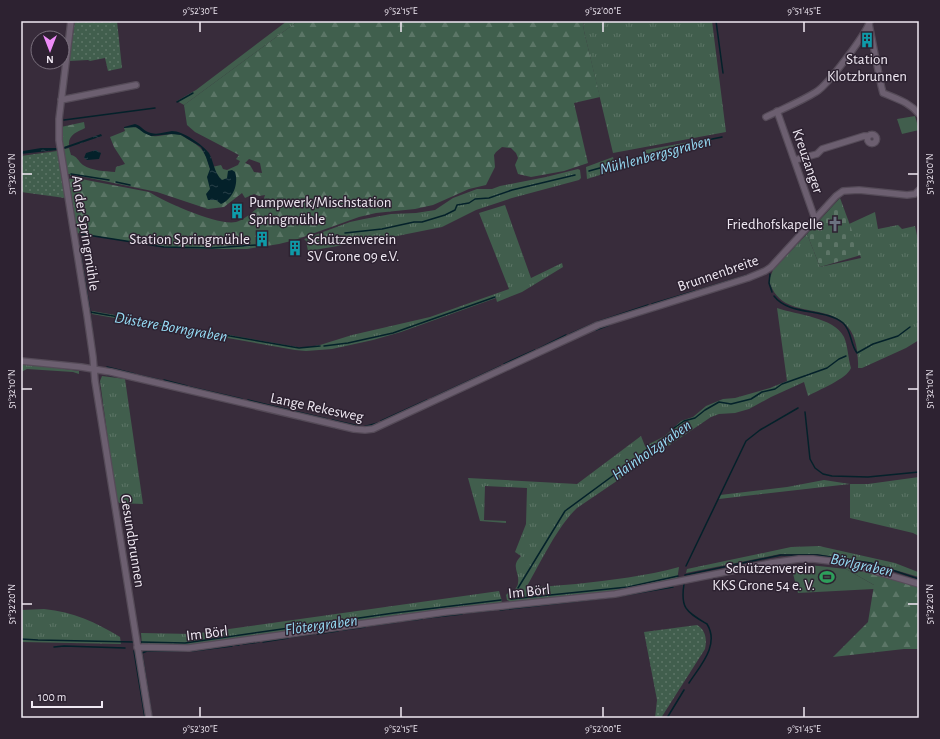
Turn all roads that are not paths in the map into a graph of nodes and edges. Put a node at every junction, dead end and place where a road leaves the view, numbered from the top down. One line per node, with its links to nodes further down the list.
1 (71, 21): 4 (street, An der Springmühle)
2 (870, 23): 5 (street); 6 (street)
3 (136, 85): 4 (street)
4 (61, 100): 14 (street, An der Springmühle)
5 (777, 111): 7 (street); 9 (street, Kreuzanger)
6 (919, 114)
7 (766, 117)
8 (868, 136): 9 (street)
9 (795, 160): 11 (street, Kreuzanger)
10 (919, 190): 11 (street, Brunnenbreite)
11 (815, 219): 12 (street, Brunnenbreite)
12 (613, 319): 14 (street, Lange Rekesweg)
13 (21, 361): 14 (street, Lange Rekesweg)
14 (93, 368): 16 (street, Gesundbrunnen)
15 (919, 584): 16 (street, Im Börl)
16 (137, 647): 17 (street, Gesundbrunnen)
17 (149, 718)

